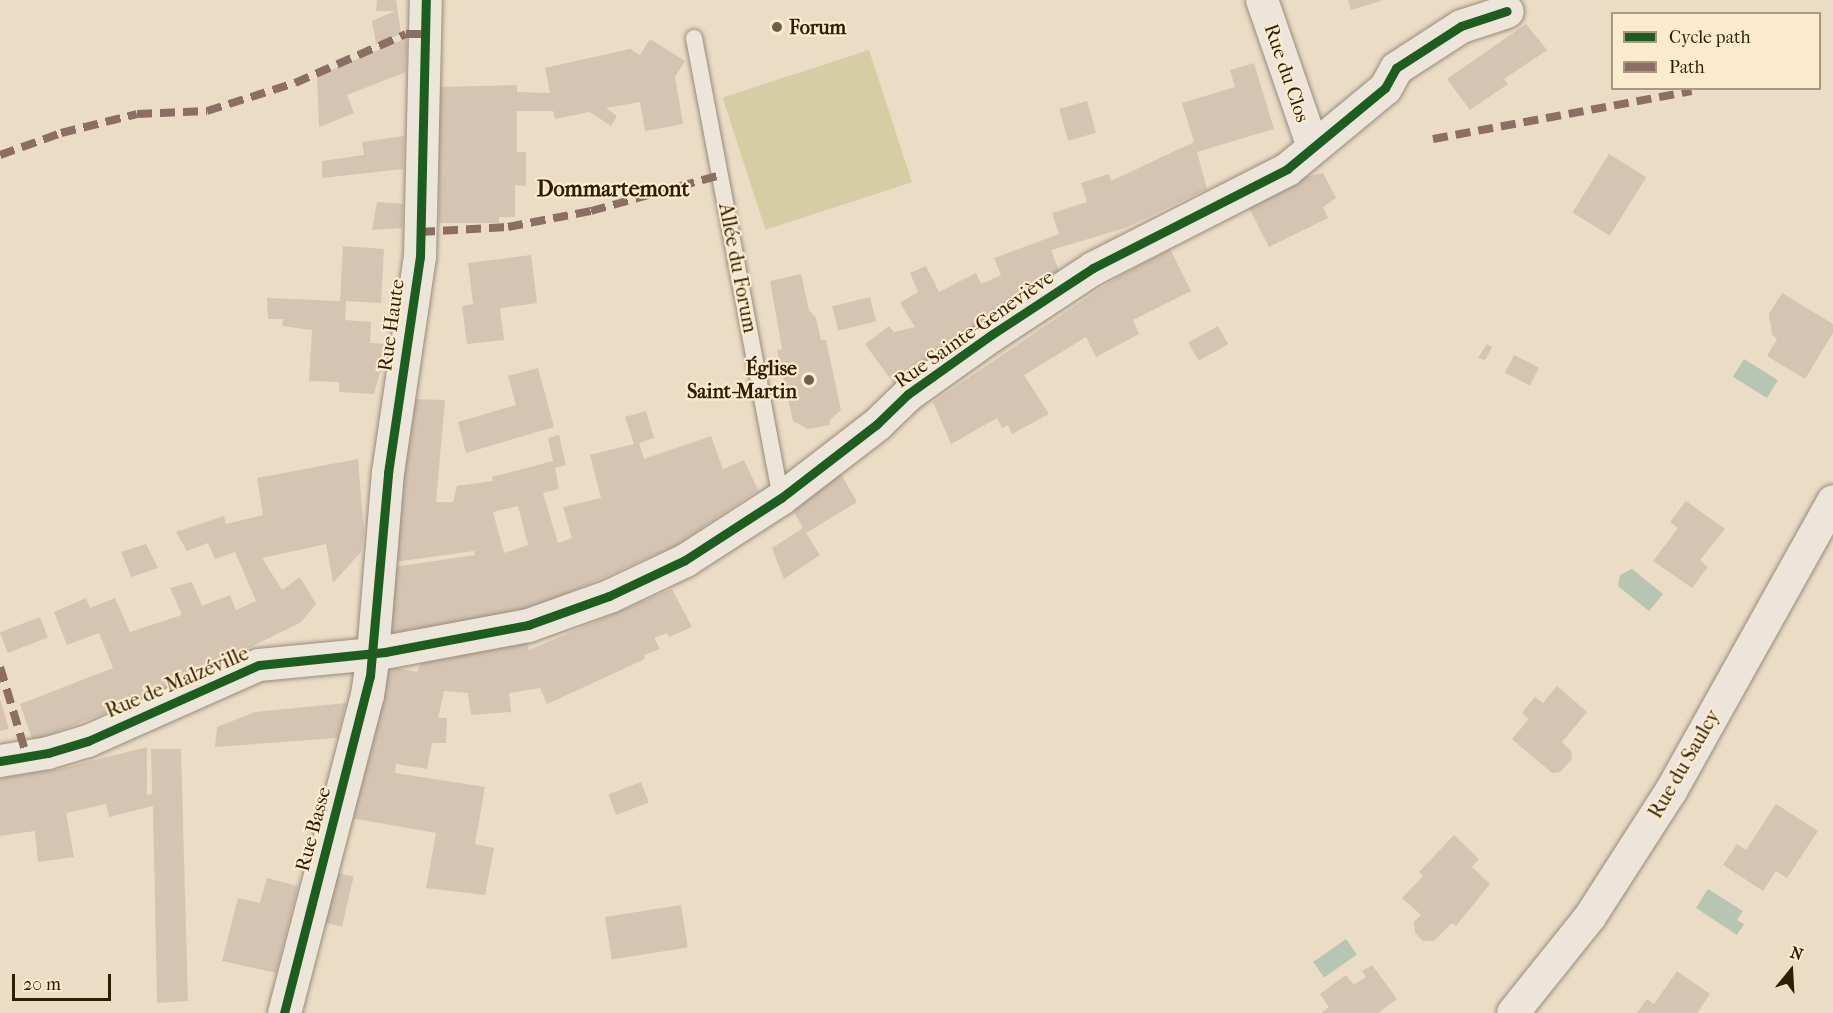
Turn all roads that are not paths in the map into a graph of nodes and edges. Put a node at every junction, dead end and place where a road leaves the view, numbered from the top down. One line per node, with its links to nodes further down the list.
1 (426, 0): 8 (street, Rue Haute)
2 (1262, 0): 5 (street, Rue du Clos)
3 (1516, 5): 5 (street, Rue Sainte-Geneviève)
4 (694, 38): 6 (lane, Allée du Forum)
5 (1313, 147): 6 (street, Rue Sainte-Geneviève)
6 (781, 498): 8 (street, Rue Sainte-Geneviève)
7 (1833, 501): 11 (street, Rue du Saulcy)
8 (373, 654): 9 (street, Rue de Malzéville); 10 (street, Rue Basse)
9 (0, 760)
10 (284, 1013)
11 (1513, 1013)

